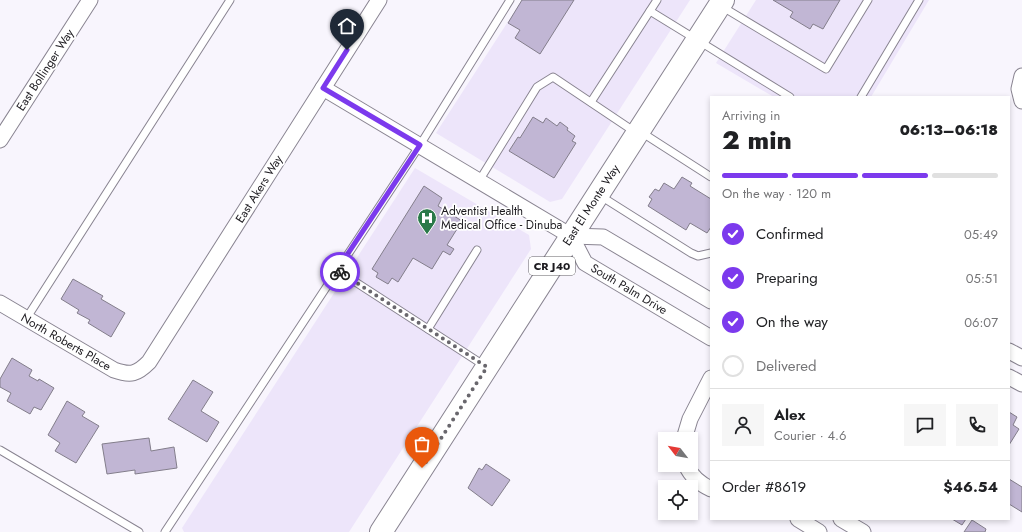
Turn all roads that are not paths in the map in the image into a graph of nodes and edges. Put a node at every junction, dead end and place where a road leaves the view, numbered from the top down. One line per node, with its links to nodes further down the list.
1 (90, 0): 16 (street, East Bollinger Way)
2 (230, 0): 27 (lane)
3 (379, 0): 11 (street, East Akers Way)
4 (510, 0): 17 (lane)
5 (658, 0): 9 (lane)
6 (868, 0): 8 (lane)
7 (919, 0): 13 (lane)
8 (721, 2): 10 (main road, East El Monte Way / CR J40)
9 (650, 11): 10 (lane); 14 (lane)
10 (697, 41): 12 (lane); 15 (main road, East El Monte Way / CR J40)
11 (323, 88): 17 (street); 33 (street, East Akers Way)
12 (788, 96)
13 (862, 96)
14 (591, 102): 15 (lane); 19 (lane)
15 (638, 132): 18 (lane); 20 (main road, East El Monte Way / CR J40)
16 (0, 140)
17 (420, 145): 19 (street); 24 (lane)
18 (710, 176)
19 (479, 181): 21 (street)
20 (598, 194): 21 (main road, East El Monte Way / CR J40); 23 (lane)
21 (571, 236): 25 (street); 29 (street, South Palm Drive); 32 (main road, East El Monte Way / CR J40)
22 (477, 250): 28 (lane)
23 (710, 252)
24 (337, 270): 28 (lane); 44 (lane)
25 (710, 301)
26 (0, 303): 27 (street, North Roberts Place)
27 (26, 318): 33 (street, North Roberts Place)
28 (428, 329): 32 (lane)
29 (710, 337)
30 (1010, 352): 31 (street)
31 (1022, 358)
32 (487, 367): 45 (main road, East El Monte Way / CR J40)
33 (134, 373)
34 (1010, 378): 36 (street)
35 (710, 380): 37 (street)
36 (1022, 384)
37 (686, 432)
38 (0, 450): 43 (lane)
39 (691, 472): 40 (street)
40 (710, 488)
41 (843, 520): 47 (street)
42 (804, 523): 46 (street)
43 (140, 532)
44 (165, 532)
45 (381, 532)
46 (819, 532)
47 (863, 532)

